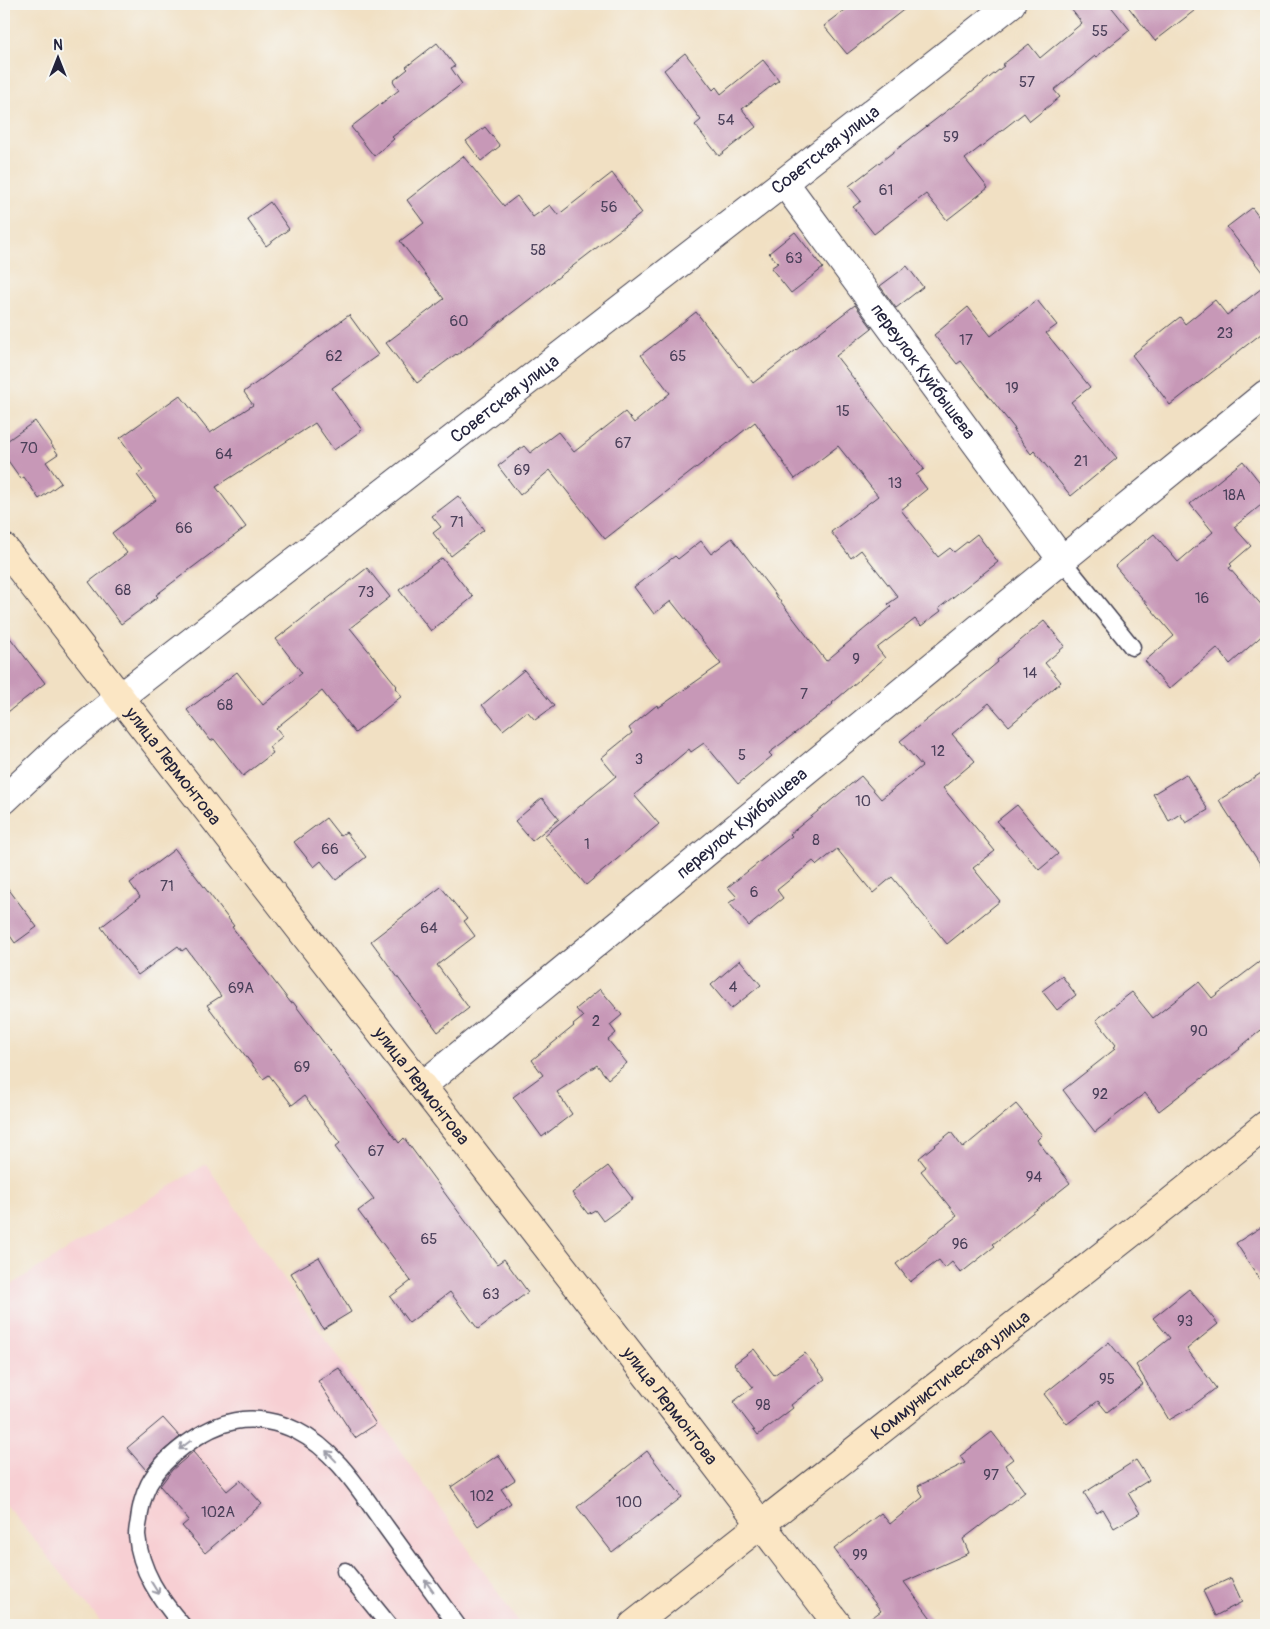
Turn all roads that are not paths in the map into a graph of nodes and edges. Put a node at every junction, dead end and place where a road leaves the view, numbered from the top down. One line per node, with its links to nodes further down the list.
1 (1011, 4): 2 (street, Советская улица)
2 (784, 182): 5 (street, переулок Куйбышева); 7 (street, Советская улица)
3 (1266, 394): 5 (street, переулок Куйбышева)
4 (4, 548): 7 (main road, улица Лермонтова)
5 (1062, 560): 6 (lane); 9 (street, переулок Куйбышева)
6 (1132, 647)
7 (120, 696): 8 (street, Советская улица); 9 (main road, улица Лермонтова)
8 (4, 800)
9 (422, 1086): 11 (main road, улица Лермонтова)
10 (1266, 1125): 11 (main road, Коммунистическая улица)
11 (761, 1524): 16 (main road, Коммунистическая улица); 17 (main road, улица Лермонтова)
12 (345, 1571): 14 (lane)
13 (182, 1625): 15 (lane, one-way to 13)
14 (389, 1625)
15 (457, 1625)
16 (633, 1625)
17 (838, 1625)

